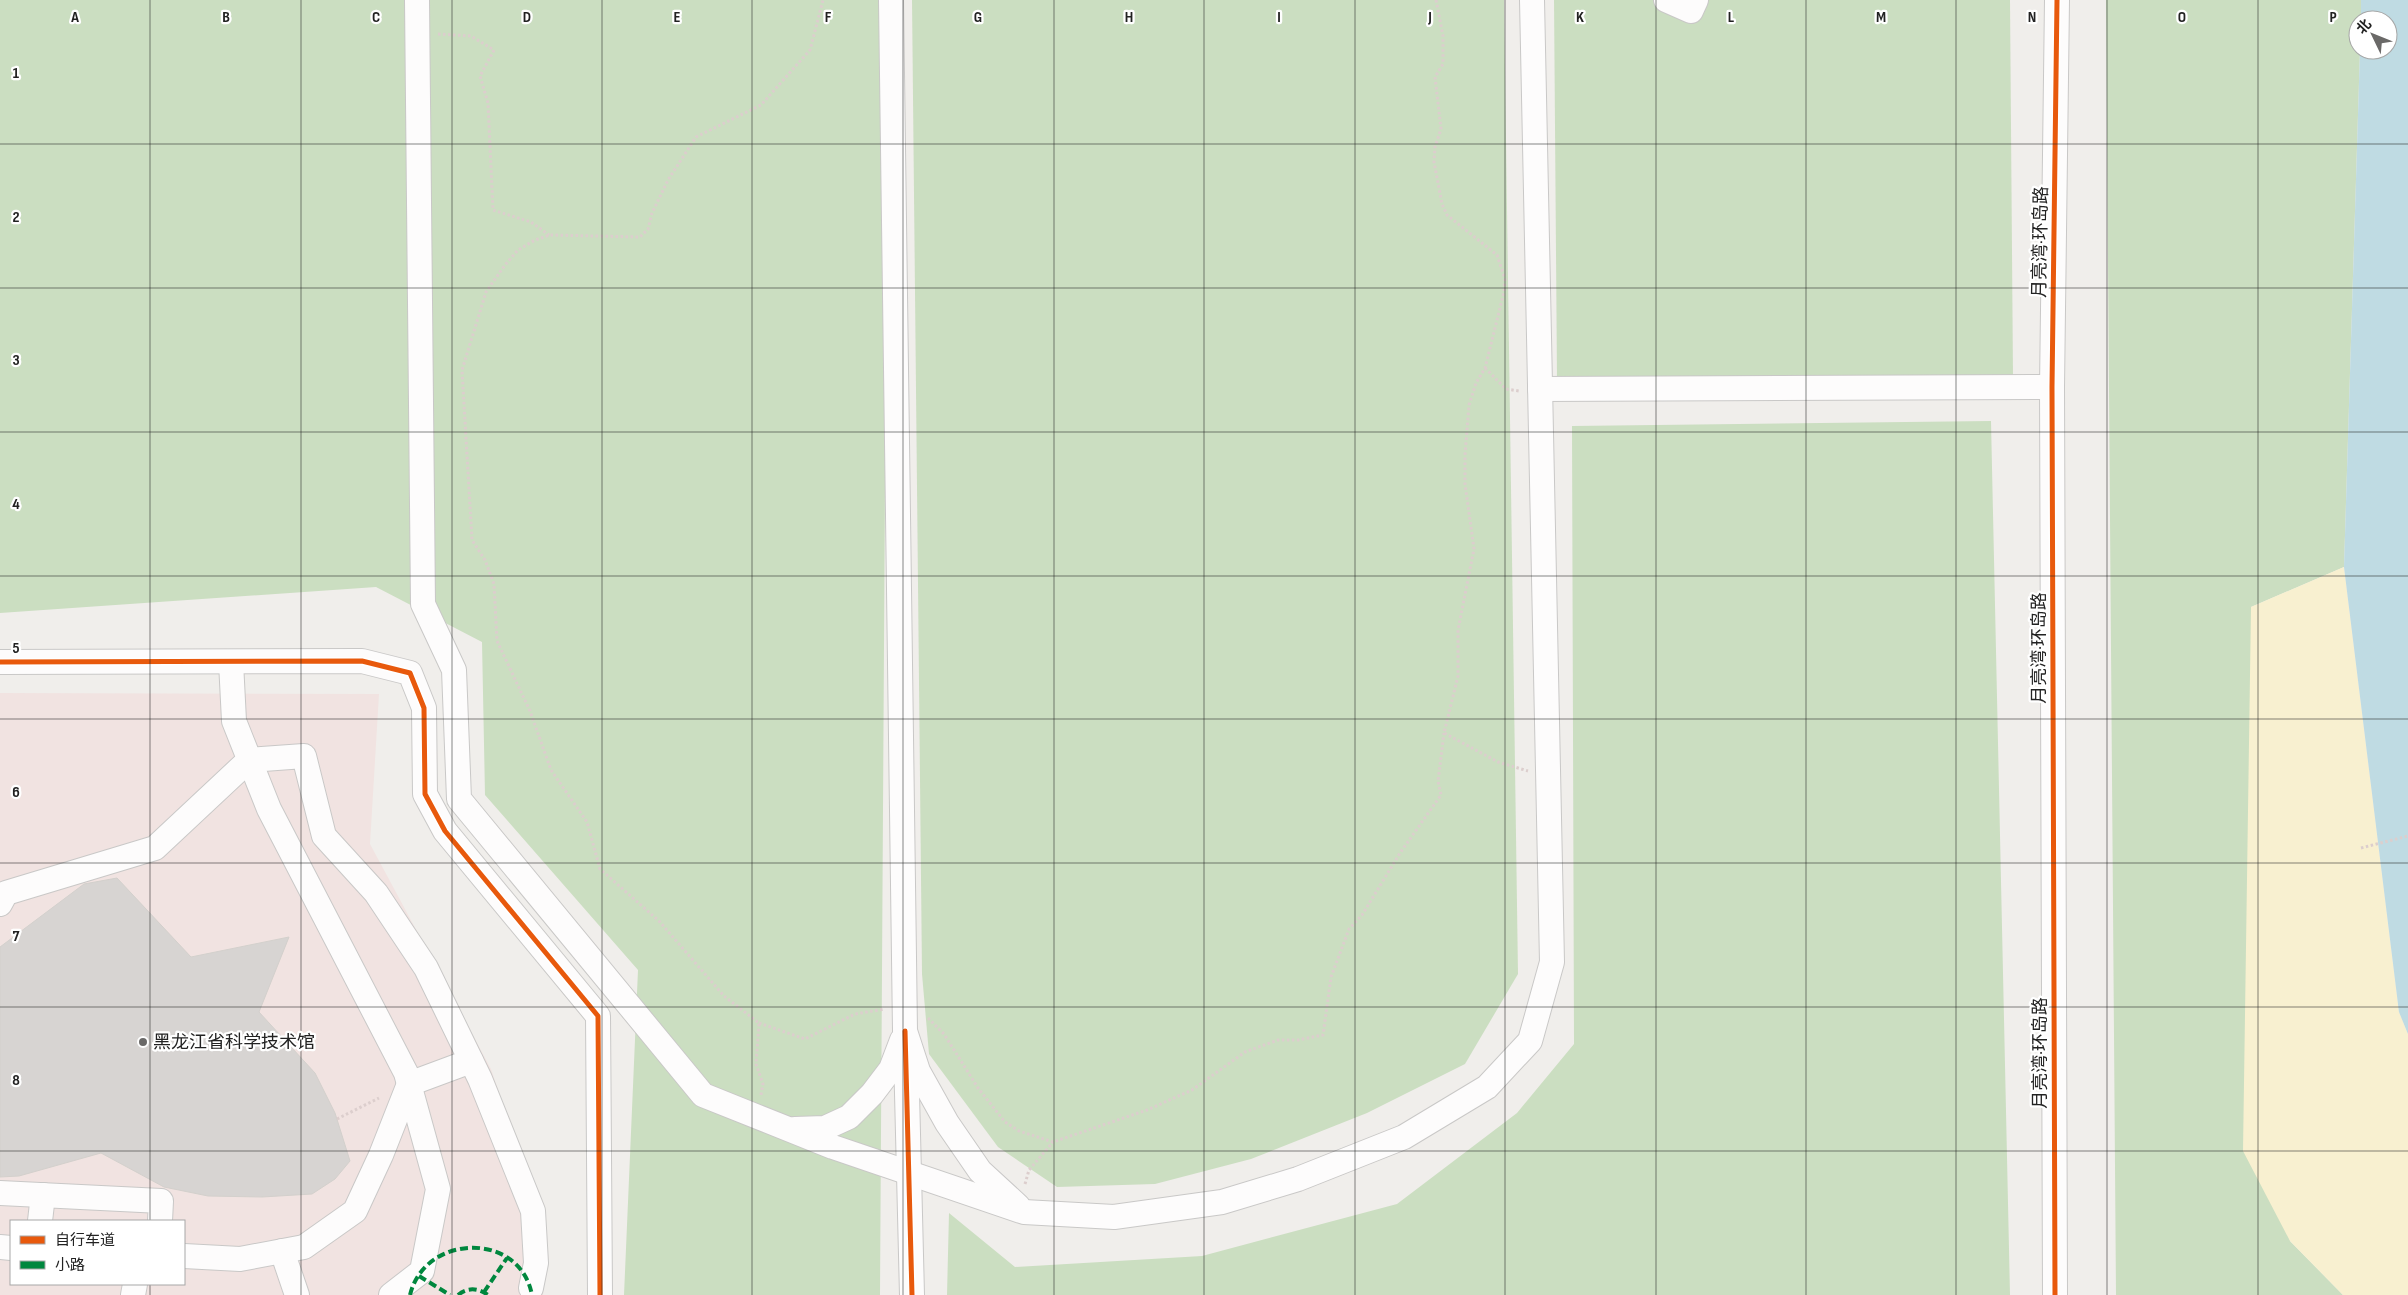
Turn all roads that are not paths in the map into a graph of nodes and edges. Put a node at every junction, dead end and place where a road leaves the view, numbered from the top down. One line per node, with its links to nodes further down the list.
1 (417, 0): 16 (street)
2 (891, 0): 13 (street)
3 (1532, 0): 8 (street)
4 (1666, 0): 5 (street)
5 (1696, 0)
6 (2057, 0): 7 (street, 月亮湾·环岛路)
7 (2052, 387): 8 (street); 30 (street, 月亮湾·环岛路)
8 (1540, 389): 20 (street)
9 (0, 662): 10 (street)
10 (231, 662): 11 (street); 28 (street)
11 (249, 760): 12 (street); 14 (street); 15 (street)
12 (0, 904)
13 (905, 1031): 16 (street); 17 (street); 20 (street)
14 (471, 1061): 15 (street); 25 (street)
15 (409, 1084): 23 (street); 27 (street)
16 (788, 1129): 17 (street)
17 (910, 1173): 20 (street); 29 (street)
18 (0, 1193): 19 (street)
19 (42, 1195): 21 (street); 22 (street)
20 (1020, 1208)
21 (40, 1220)
22 (160, 1220)
23 (282, 1251): 24 (street); 26 (street)
24 (185, 1256)
25 (531, 1288)
26 (297, 1295)
27 (391, 1295)
28 (600, 1295)
29 (912, 1295)
30 (2055, 1295)

